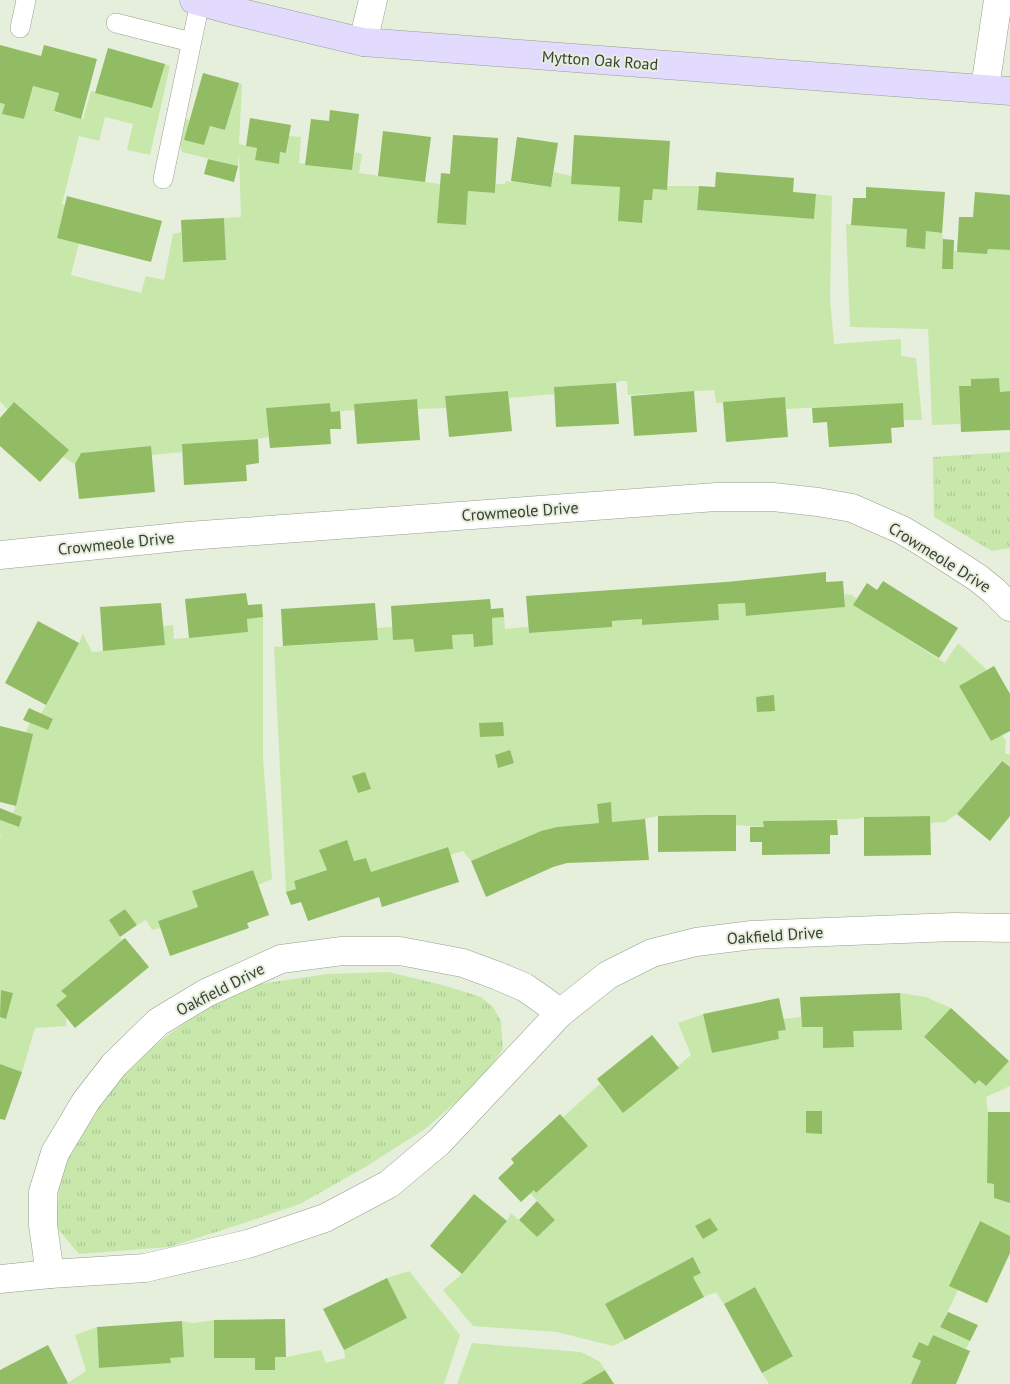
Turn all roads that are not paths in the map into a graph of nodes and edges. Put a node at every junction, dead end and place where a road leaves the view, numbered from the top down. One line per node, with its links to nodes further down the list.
1 (26, 0): 6 (lane)
2 (373, 0): 8 (street)
3 (998, 0): 9 (street)
4 (197, 1): 7 (lane); 8 (main road, Mytton Oak Road)
5 (116, 23): 7 (lane)
6 (20, 28)
7 (191, 42): 10 (lane)
8 (363, 42): 9 (main road, Mytton Oak Road)
9 (997, 90)
10 (163, 178)
11 (0, 555): 12 (street, Crowmeole Drive)
12 (1010, 607)
13 (1010, 928): 14 (street, Oakfield Drive)
14 (560, 1013): 15 (street, Oakfield Drive); 15 (street, Oakfield Drive)
15 (50, 1274): 16 (street, Oakfield Drive)
16 (0, 1279)

